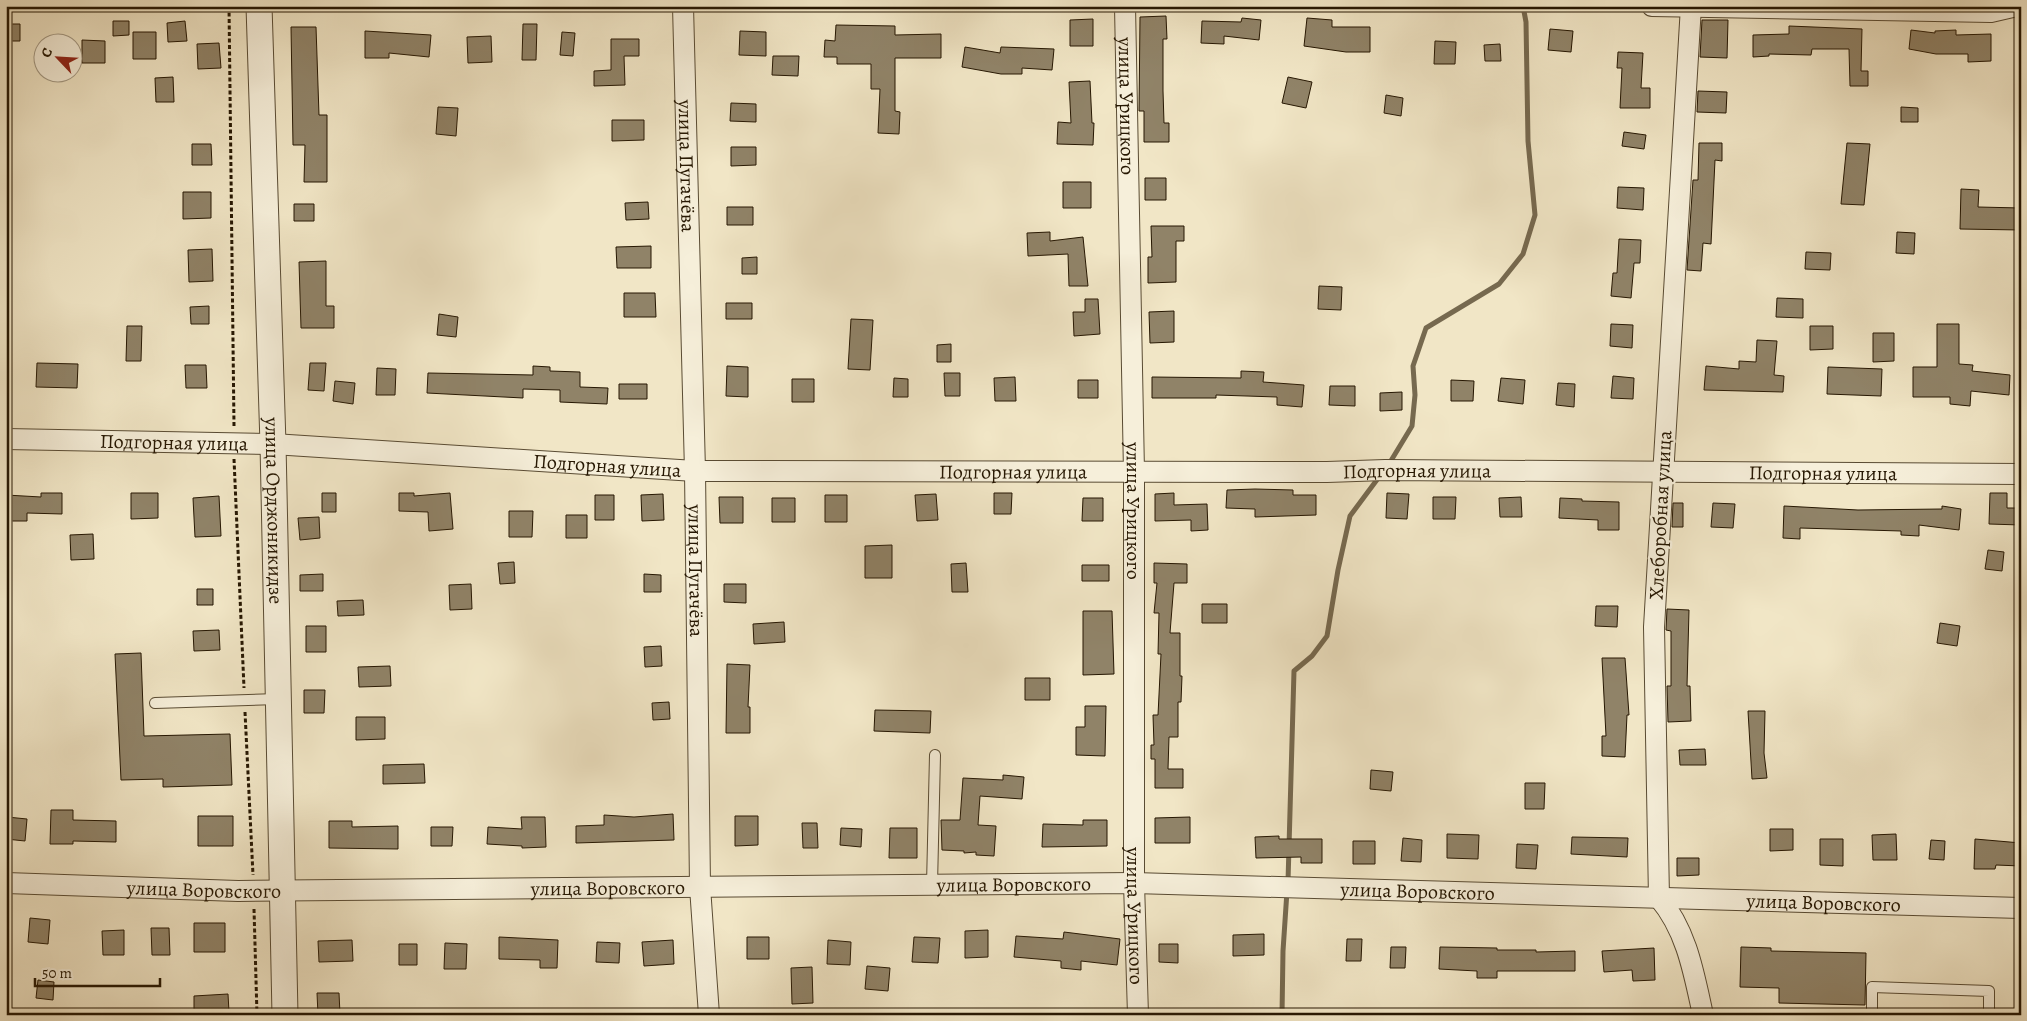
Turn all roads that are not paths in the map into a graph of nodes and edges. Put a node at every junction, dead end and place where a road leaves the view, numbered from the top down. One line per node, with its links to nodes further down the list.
1 (259, 6): 8 (street, улица Орджоникидзе)
2 (683, 6): 9 (street, улица Пугачёва)
3 (1125, 6): 10 (street, улица Урицкого)
4 (1652, 6): 6 (street)
5 (2017, 6): 6 (street)
6 (1691, 7): 11 (street, Хлеборобная улица)
7 (6, 439): 8 (street, Подгорная улица)
8 (272, 444): 9 (street, Подгорная улица); 13 (street, улица Орджоникидзе)
9 (695, 471): 10 (street, Подгорная улица); 19 (street, улица Пугачёва)
10 (1134, 472): 11 (street, Подгорная улица); 17 (street, улица Урицкого)
11 (1663, 472): 12 (street, Подгорная улица); 21 (street, Хлеборобная улица)
12 (2021, 474)
13 (278, 699): 14 (lane); 20 (street, улица Орджоникидзе)
14 (155, 703)
15 (935, 755): 18 (lane)
16 (6, 883): 20 (street, улица Воровского)
17 (1134, 883): 18 (street, улица Воровского); 21 (street, улица Воровского); 25 (street, улица Урицкого)
18 (932, 885): 19 (street, улица Воровского)
19 (700, 887): 20 (street, улица Воровского); 24 (street, улица Пугачёва)
20 (283, 889): 23 (street, улица Орджоникидзе)
21 (1660, 898): 22 (street, улица Воровского); 26 (street)
22 (2021, 908)
23 (286, 1015)
24 (710, 1015)
25 (1138, 1015)
26 (1703, 1015)
27 (1872, 1015): 28 (lane)
28 (1989, 1015)

